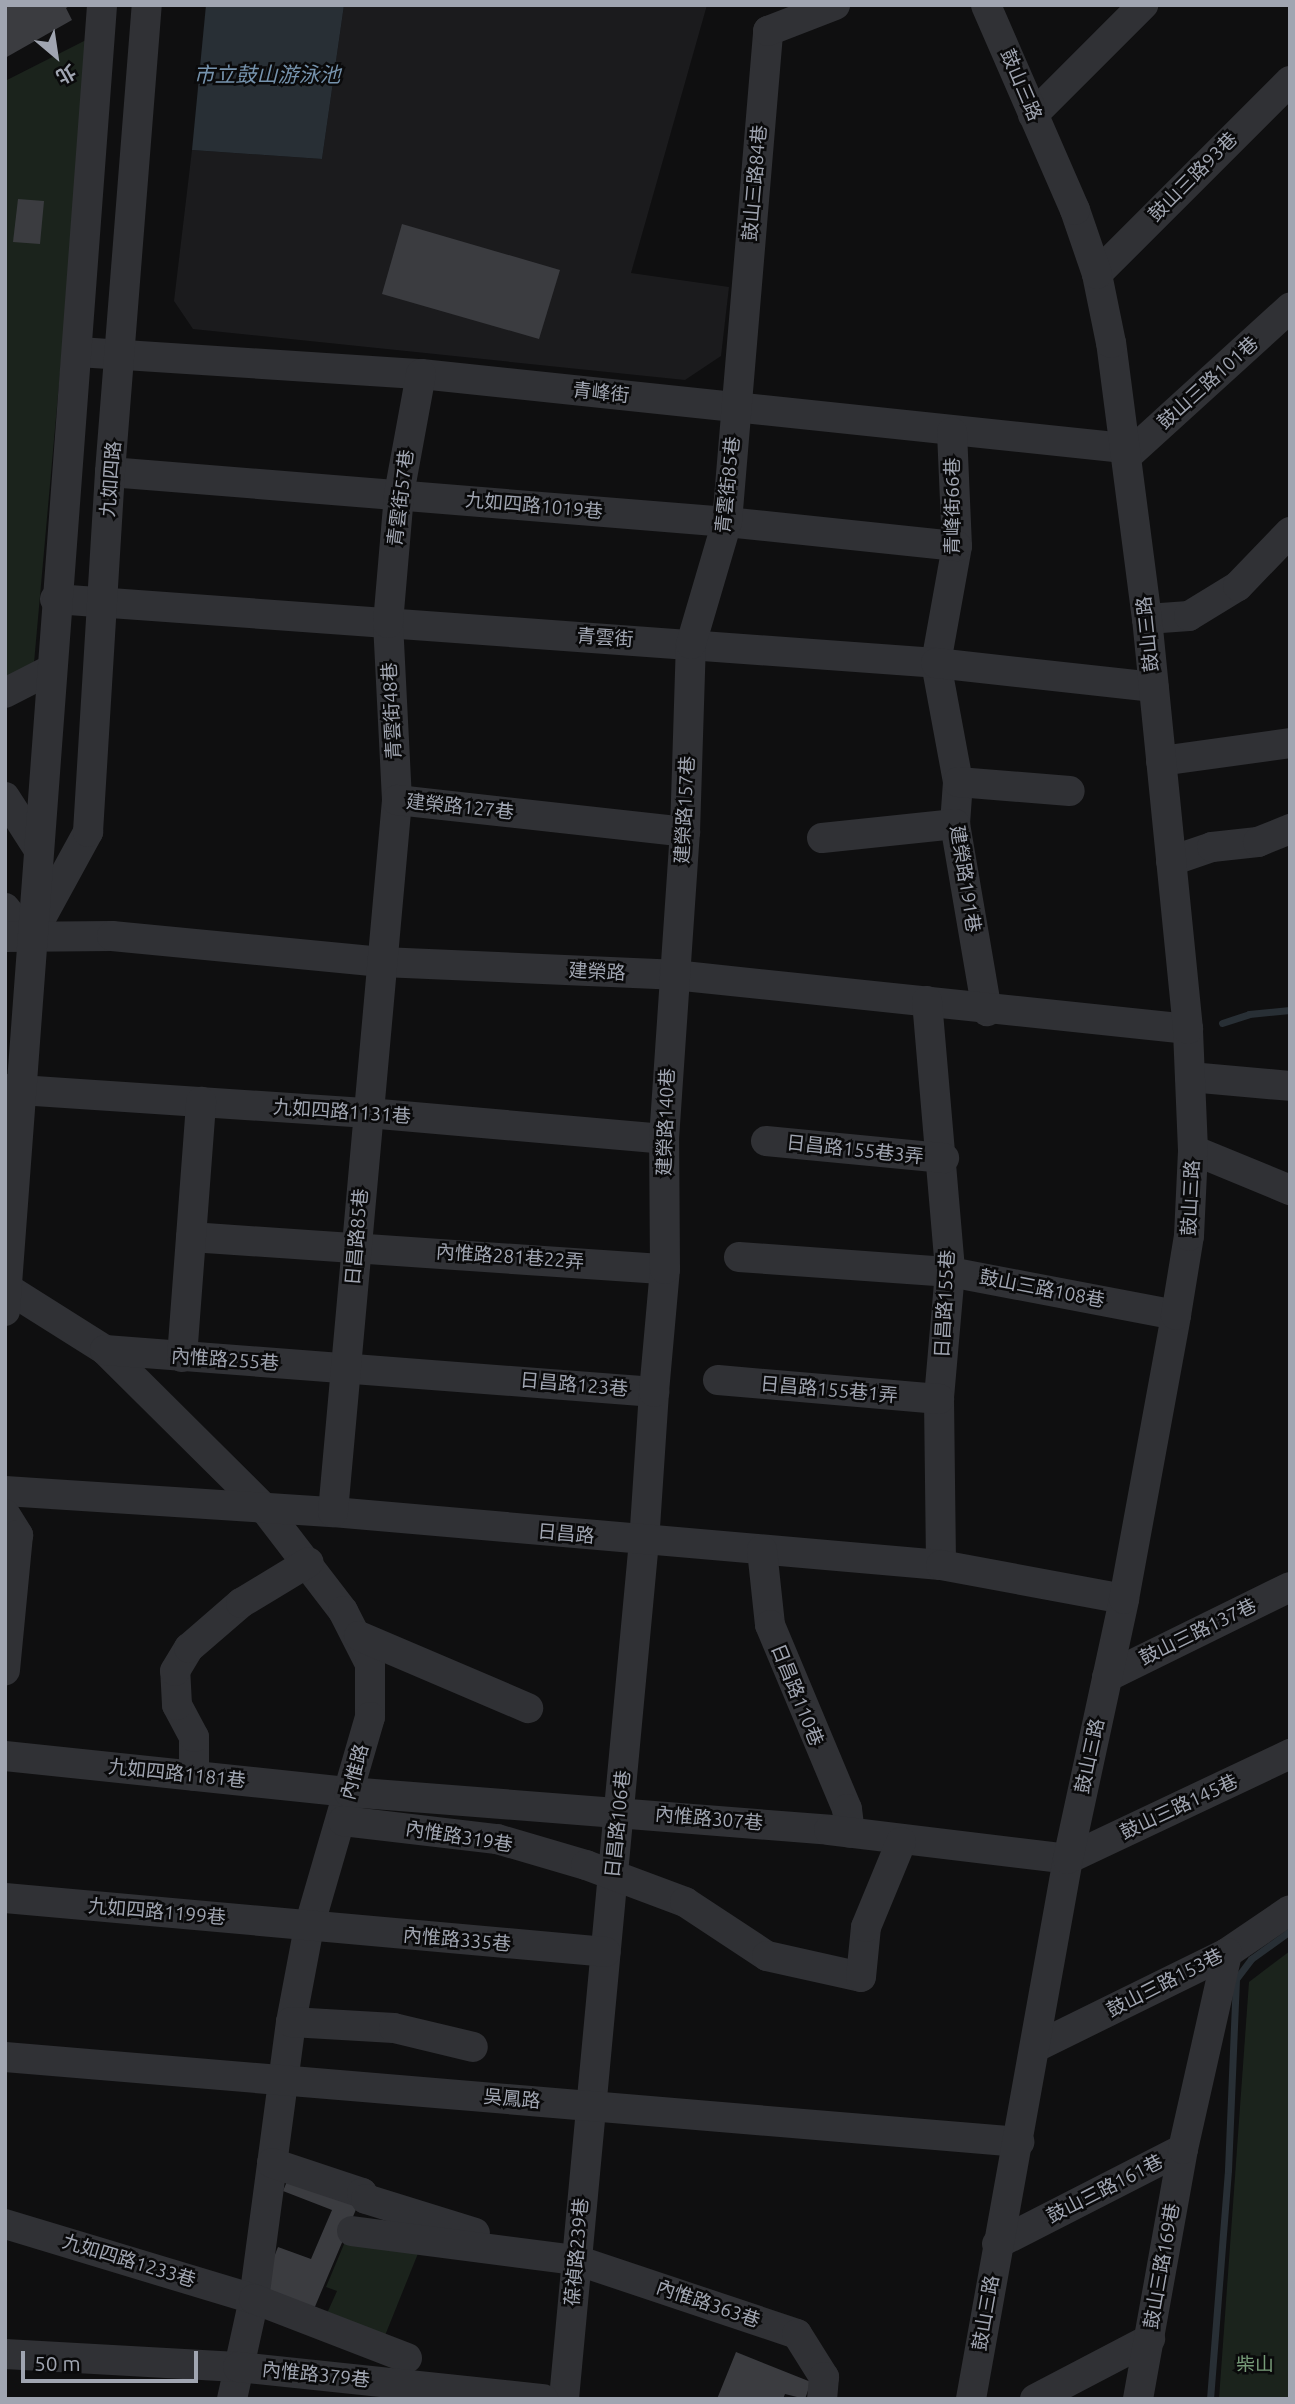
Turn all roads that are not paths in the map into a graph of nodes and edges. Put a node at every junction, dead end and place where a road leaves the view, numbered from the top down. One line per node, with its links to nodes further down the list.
1 (102, 5): 11 (street, 九如四路)
2 (147, 5): 12 (street, 九如四路)
3 (835, 5): 6 (street, 鼓山三路84巷)
4 (986, 5): 8 (street, 鼓山三路)
5 (1143, 5): 8 (street)
6 (805, 10): 14 (street, 鼓山三路84巷)
7 (1290, 81): 9 (street, 鼓山三路93巷)
8 (1033, 115): 9 (street, 鼓山三路)
9 (1097, 274): 16 (street, 鼓山三路)
10 (1290, 308): 16 (street, 鼓山三路101巷)
11 (78, 352): 12 (street, 青峰街); 22 (street, 九如四路)
12 (123, 356): 13 (street, 青峰街); 17 (street, 九如四路)
13 (421, 374): 14 (street, 青峰街); 18 (street, 青雲街57巷)
14 (735, 407): 15 (street, 青峰街); 19 (street, 青雲街85巷)
15 (952, 432): 16 (street, 青峰街); 21 (street, 青峰街66巷)
16 (1125, 453): 24 (street, 鼓山三路)
17 (110, 472): 18 (street, 九如四路1019巷); 23 (street, 九如四路)
18 (399, 495): 19 (street, 九如四路1019巷); 25 (street, 青雲街57巷)
19 (727, 522): 21 (street, 九如四路1019巷); 26 (street, 青雲街85巷)
20 (1290, 532): 24 (street)
21 (957, 547): 27 (street, 青峰街66巷)
22 (55, 599): 23 (street, 青雲街); 28 (street, 九如四路)
23 (103, 603): 25 (street, 青雲街); 44 (street, 九如四路)
24 (1147, 619): 29 (street, 鼓山三路)
25 (388, 623): 26 (street, 青雲街); 36 (street, 青雲街48巷)
26 (691, 644): 27 (street, 青雲街); 39 (street, 建榮路157巷)
27 (936, 663): 29 (street, 青雲街); 33 (street, 建榮路191巷)
28 (50, 670): 30 (street); 41 (street, 九如四路)
29 (1154, 687): 32 (street, 鼓山三路)
30 (5, 693)
31 (1290, 743): 32 (street)
32 (1161, 761): 42 (street, 鼓山三路)
33 (957, 782): 34 (street); 37 (street, 建榮路191巷)
34 (1070, 791)
35 (5, 797): 41 (street)
36 (397, 800): 39 (street, 建榮路127巷); 45 (street, 建榮路127巷)
37 (955, 824): 40 (street); 48 (street, 建榮路191巷)
38 (1290, 829): 42 (street)
39 (685, 832): 46 (street, 建榮路157巷)
40 (822, 838)
41 (37, 847): 44 (street, 九如四路)
42 (1171, 861): 49 (street, 鼓山三路)
43 (5, 908): 44 (street)
44 (18, 938): 45 (street, 建榮路); 52 (street, 九如四路)
45 (382, 962): 46 (street, 建榮路); 54 (street, 日昌路85巷)
46 (674, 975): 47 (street, 建榮路); 55 (street, 建榮路140巷)
47 (927, 1001): 48 (street, 建榮路); 58 (street, 日昌路155巷)
48 (987, 1012): 49 (street, 建榮路)
49 (1188, 1030): 50 (street, 鼓山三路)
50 (1190, 1077): 51 (street); 57 (street, 鼓山三路)
51 (1290, 1086)
52 (13, 1090): 53 (street, 九如四路1131巷); 65 (street, 九如四路)
53 (201, 1102): 54 (street, 九如四路1131巷); 60 (street)
54 (368, 1113): 55 (street, 九如四路1131巷); 61 (street, 日昌路85巷)
55 (663, 1139): 63 (street, 建榮路140巷)
56 (766, 1141): 58 (street, 日昌路155巷3弄)
57 (1193, 1150): 59 (street); 66 (street, 鼓山三路)
58 (944, 1158): 64 (street, 日昌路155巷)
59 (1290, 1190)
60 (191, 1237): 61 (street, 內惟路281巷22弄); 68 (street)
61 (356, 1245): 63 (street, 內惟路281巷22弄); 69 (street, 日昌路85巷)
62 (739, 1257): 64 (street, 鼓山三路108巷)
63 (665, 1269): 71 (street, 建榮路140巷)
64 (950, 1272): 66 (street, 鼓山三路108巷); 72 (street, 日昌路155巷)
65 (6, 1295): 67 (street, 內惟路)
66 (1177, 1315): 82 (street, 鼓山三路)
67 (105, 1350): 68 (street, 內惟路255巷); 74 (street, 內惟路)
68 (182, 1357): 69 (street, 內惟路255巷)
69 (345, 1367): 71 (street, 日昌路123巷); 75 (street, 日昌路85巷)
70 (718, 1380): 72 (street, 日昌路155巷1弄)
71 (654, 1392): 77 (street, 日昌路123巷)
72 (939, 1399): 80 (street, 日昌路155巷)
73 (5, 1491): 74 (street, 日昌路)
74 (264, 1508): 75 (street, 日昌路); 79 (street, 內惟路)
75 (333, 1512): 77 (street, 日昌路)
76 (5, 1514): 84 (street)
77 (644, 1541): 78 (street, 日昌路); 91 (street, 日昌路106巷)
78 (762, 1550): 80 (street, 日昌路); 93 (street, 日昌路110巷)
79 (309, 1562): 83 (street, 內惟路); 89 (street)
80 (941, 1565): 82 (street, 日昌路)
81 (1290, 1587): 85 (street, 鼓山三路137巷)
82 (1124, 1599): 85 (street, 鼓山三路)
83 (359, 1636): 86 (street); 90 (street, 內惟路)
84 (5, 1670)
85 (1107, 1677): 95 (street, 鼓山三路)
86 (528, 1708)
87 (1290, 1754): 95 (street, 鼓山三路145巷)
88 (5, 1756): 89 (street, 九如四路1181巷)
89 (194, 1776): 90 (street, 九如四路1181巷)
90 (349, 1792): 91 (street, 內惟路307巷); 92 (street, 內惟路)
91 (620, 1811): 93 (street, 內惟路307巷); 96 (street, 日昌路106巷)
92 (342, 1821): 96 (street, 內惟路319巷); 99 (street, 內惟路)
93 (850, 1833): 94 (street, 內惟路307巷)
94 (901, 1842): 95 (street, 內惟路307巷); 96 (street, 內惟路319巷)
95 (1068, 1859): 104 (street, 鼓山三路)
96 (613, 1874): 100 (street, 日昌路106巷)
97 (5, 1898): 99 (street, 九如四路1199巷)
98 (1290, 1910): 101 (street, 鼓山三路153巷)
99 (309, 1927): 100 (street, 內惟路335巷); 102 (street, 內惟路)
100 (606, 1952): 107 (street, 日昌路106巷)
101 (1227, 1953): 104 (street, 鼓山三路153巷); 109 (street, 鼓山三路161巷)
102 (290, 2022): 103 (street); 106 (street, 內惟路)
103 (473, 2047)
104 (1036, 2047): 108 (street, 鼓山三路)
105 (5, 2057): 106 (street, 吳鳳路)
106 (283, 2079): 107 (street, 吳鳳路); 110 (street, 內惟路)
107 (590, 2106): 108 (street, 吳鳳路); 115 (street, 葆禎路239巷)
108 (1019, 2141): 114 (street, 鼓山三路)
109 (1183, 2149): 114 (street, 鼓山三路161巷); 117 (street, 鼓山三路169巷)
110 (272, 2163): 113 (street, 內惟路363巷); 116 (street, 內惟路)
111 (5, 2224): 116 (street, 九如四路1233巷)
112 (352, 2231): 113 (street, 內惟路363巷)
113 (436, 2232): 115 (street, 內惟路363巷)
114 (997, 2244): 125 (street, 鼓山三路)
115 (563, 2258): 123 (street, 葆禎路239巷); 124 (street, 內惟路363巷)
116 (254, 2298): 119 (street, 內惟路379巷); 120 (street, 內惟路)
117 (1150, 2339): 126 (street, 鼓山三路169巷); 127 (street)
118 (5, 2354): 120 (street, 內惟路379巷)
119 (407, 2358)
120 (238, 2367): 121 (street, 內惟路); 122 (street, 內惟路379巷)
121 (232, 2399)
122 (543, 2399)
123 (564, 2399)
124 (822, 2399)
125 (971, 2399)
126 (1035, 2399)
127 (1138, 2399)

